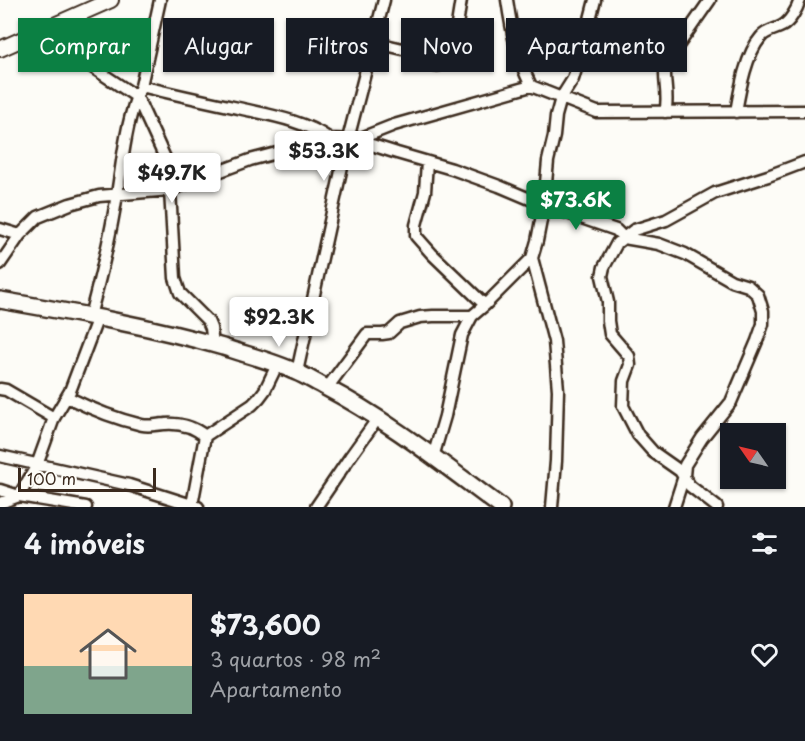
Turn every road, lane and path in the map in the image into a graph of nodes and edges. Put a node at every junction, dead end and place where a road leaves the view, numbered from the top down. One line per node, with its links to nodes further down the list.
1 (111, 0): 9 (street)
2 (160, 0): 17 (street)
3 (384, 0): 10 (street)
4 (461, 0): 12 (street)
5 (507, 0): 16 (street)
6 (595, 0): 18 (street)
7 (710, 0): 20 (street)
8 (800, 0): 21 (street)
9 (70, 18)
10 (379, 18)
11 (18, 40): 13 (street)
12 (389, 46)
13 (0, 48)
14 (104, 72): 17 (street)
15 (367, 72): 23 (street)
16 (531, 86): 18 (street); 23 (street)
17 (139, 92): 22 (street); 26 (street); 27 (street)
18 (561, 98): 20 (street); 28 (street)
19 (805, 111): 21 (street)
20 (665, 112): 21 (street)
21 (736, 112)
22 (330, 140): 23 (street); 26 (street)
23 (352, 140): 24 (street); 40 (street)
24 (427, 162): 28 (street); 35 (street)
25 (805, 162): 31 (street)
26 (170, 190): 27 (street); 38 (street)
27 (117, 195): 30 (street); 36 (street)
28 (544, 205): 31 (street); 32 (street)
29 (0, 229): 30 (street)
30 (20, 236): 33 (street)
31 (624, 238): 50 (street); 50 (street)
32 (532, 258): 35 (street); 58 (street)
33 (0, 264)
34 (0, 300): 36 (main road)
35 (485, 305): 37 (street)
36 (94, 316): 38 (main road); 43 (street)
37 (472, 316): 42 (street); 48 (street)
38 (213, 344): 39 (main road)
39 (277, 364): 40 (main road); 46 (street)
40 (297, 372): 42 (main road)
41 (0, 388): 44 (street)
42 (327, 388): 45 (main road)
43 (67, 396): 44 (street); 46 (street)
44 (54, 418): 49 (street)
45 (378, 418): 48 (main road); 56 (street)
46 (205, 436): 54 (street)
47 (0, 456): 49 (street)
48 (434, 457): 57 (main road)
49 (37, 465): 52 (street); 54 (street)
50 (684, 476): 59 (street); 60 (street)
51 (0, 490): 52 (street)
52 (19, 496): 53 (street); 55 (street)
53 (0, 503)
54 (195, 506)
55 (86, 507)
56 (316, 507)
57 (501, 507)
58 (552, 507)
59 (674, 507)
60 (717, 507)

